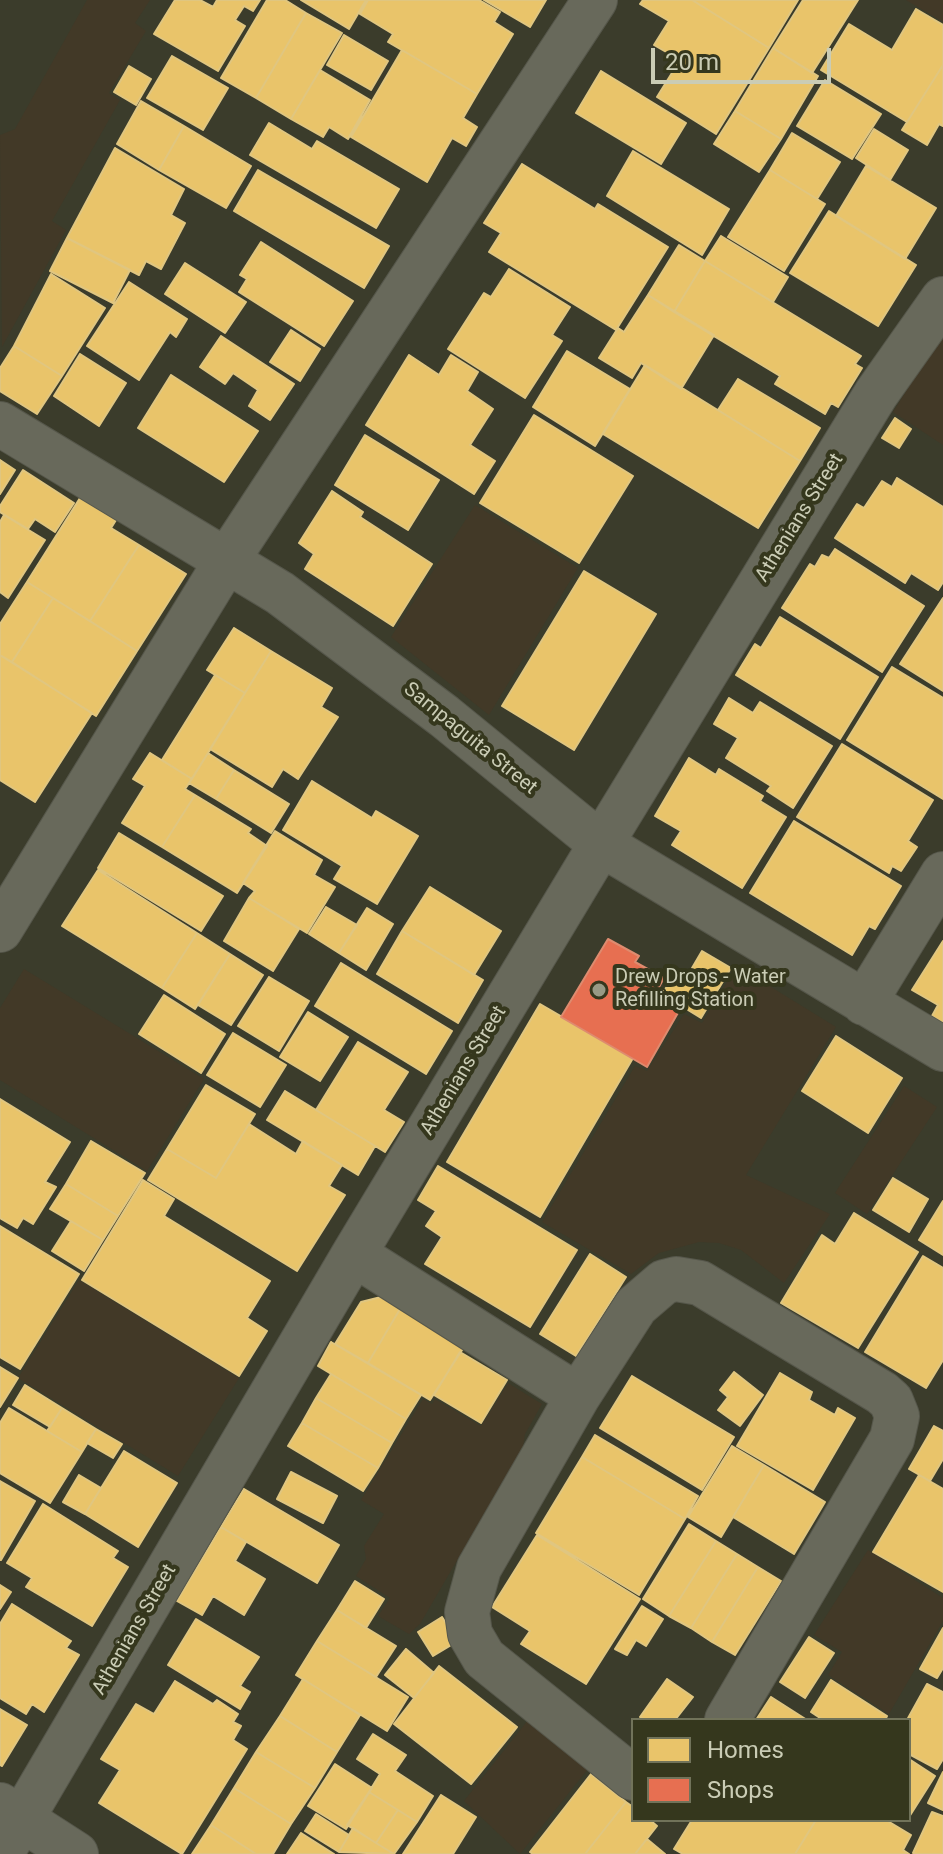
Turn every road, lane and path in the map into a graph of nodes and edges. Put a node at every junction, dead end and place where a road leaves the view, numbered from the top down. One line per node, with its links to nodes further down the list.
1 (595, 0): 4 (street)
2 (943, 299): 5 (street, Athenians Street)
3 (0, 424): 4 (street, Sampaguita Street)
4 (227, 560): 5 (street, Sampaguita Street); 7 (street)
5 (601, 844): 8 (street, Sampaguita Street); 10 (street, Athenians Street)
6 (943, 874): 8 (street)
7 (0, 930)
8 (864, 1003): 9 (street, Sampaguita Street)
9 (943, 1049)
10 (354, 1254): 11 (street); 14 (street, Athenians Street)
11 (578, 1396): 12 (street); 13 (street)
12 (728, 1718)
13 (631, 1776)
14 (8, 1827): 15 (street)
15 (76, 1854)

